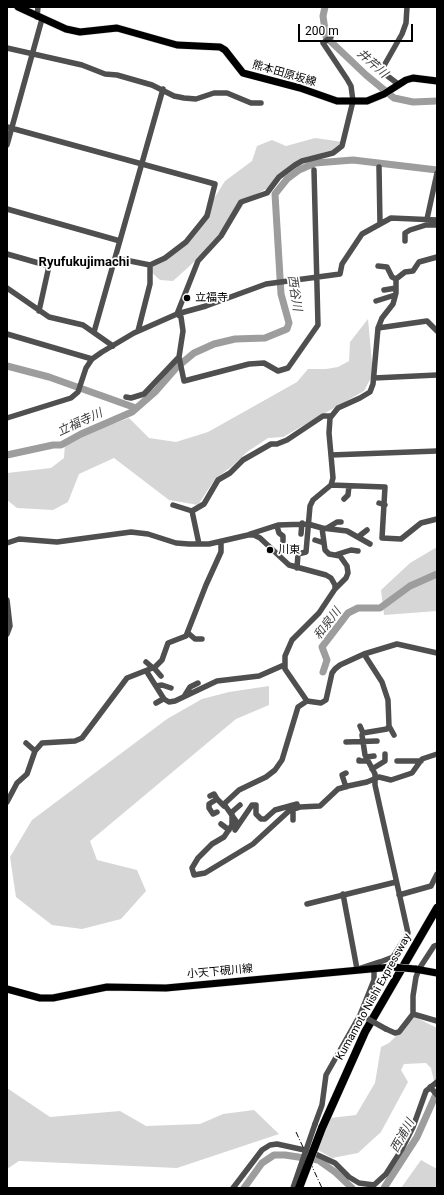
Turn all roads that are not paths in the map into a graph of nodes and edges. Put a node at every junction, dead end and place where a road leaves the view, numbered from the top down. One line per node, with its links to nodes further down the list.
1 (18, 7): 4 (main road, 熊本田原坂線)
2 (38, 7): 4 (street)
3 (407, 7): 9 (street)
4 (39, 18): 7 (street); 11 (main road, 熊本田原坂線)
5 (331, 37): 11 (street)
6 (7, 48): 7 (street)
7 (31, 54): 10 (street); 13 (street)
8 (437, 81): 9 (main road, 熊本田原坂線)
9 (398, 84): 11 (main road, 熊本田原坂線)
10 (163, 89): 12 (street); 15 (street)
11 (353, 101): 39 (street)
12 (261, 103)
13 (9, 128): 14 (street); 15 (street)
14 (7, 145)
15 (141, 164): 24 (street); 29 (street)
16 (379, 167): 22 (street)
17 (314, 170): 31 (street)
18 (437, 173): 20 (street)
19 (7, 209): 24 (street)
20 (427, 219): 21 (street); 22 (street)
21 (437, 220)
22 (380, 224): 31 (street)
23 (437, 225): 25 (street)
24 (120, 241): 28 (street)
25 (405, 241)
26 (7, 254): 38 (street)
27 (437, 257): 32 (street)
28 (116, 258): 29 (street); 43 (street)
29 (150, 265): 41 (street)
30 (378, 266): 32 (street)
31 (317, 278): 39 (street); 46 (street)
32 (396, 279): 34 (street)
33 (7, 288): 38 (street)
34 (396, 288): 35 (street); 36 (street)
35 (384, 290)
36 (395, 295): 37 (street); 40 (street)
37 (376, 300)
38 (39, 311): 43 (street)
39 (177, 314): 41 (street); 46 (street)
40 (378, 328): 42 (street); 49 (street)
41 (138, 331): 45 (street)
42 (437, 331)
43 (94, 332): 45 (street)
44 (7, 334): 47 (street)
45 (113, 346): 47 (street)
46 (179, 357): 50 (street)
47 (92, 360): 52 (street)
48 (437, 376): 49 (street)
49 (374, 378): 51 (street)
50 (126, 397)
51 (331, 416): 54 (street); 59 (street)
52 (7, 418)
53 (437, 451): 54 (street)
54 (331, 455): 55 (street)
55 (331, 485): 56 (street); 63 (street)
56 (349, 486): 57 (street); 60 (street)
57 (344, 499)
58 (172, 505): 59 (street)
59 (192, 511): 75 (street)
60 (437, 519)
61 (340, 522): 65 (street)
62 (302, 523): 63 (street); 64 (street); 67 (street)
63 (308, 524): 65 (street); 79 (street)
64 (276, 526): 68 (street); 70 (street)
65 (325, 527): 69 (street); 74 (street)
66 (367, 530): 69 (street)
67 (301, 534)
68 (248, 535): 72 (street); 79 (street)
69 (358, 537): 76 (street)
70 (283, 540)
71 (315, 540): 74 (street)
72 (221, 542): 75 (street); 82 (street)
73 (7, 543): 75 (street)
74 (324, 543): 78 (street)
75 (199, 544)
76 (370, 544)
77 (358, 551): 78 (street)
78 (335, 555): 80 (street)
79 (297, 568): 80 (street)
80 (335, 589): 90 (street)
81 (7, 600): 83 (street)
82 (188, 633): 85 (street); 86 (street)
83 (7, 634)
84 (170, 635): 86 (street)
85 (202, 639)
86 (171, 642): 91 (street)
87 (437, 653): 88 (street)
88 (364, 654): 99 (street); 102 (street)
89 (146, 662): 91 (street)
90 (284, 664): 97 (street); 99 (street)
91 (153, 668): 92 (street); 93 (street)
92 (147, 672): 95 (street); 109 (street)
93 (161, 676)
94 (198, 683): 97 (street)
95 (156, 686): 96 (street); 98 (street)
96 (171, 688)
97 (185, 696): 98 (street)
98 (163, 699): 100 (street)
99 (307, 701): 125 (street)
100 (156, 703)
101 (360, 726): 103 (street)
102 (389, 726): 103 (street); 104 (street)
103 (363, 733): 107 (street)
104 (394, 735)
105 (378, 741): 107 (street)
106 (346, 742): 107 (street)
107 (363, 742): 113 (street)
108 (26, 743): 109 (street)
109 (35, 751): 123 (street)
110 (385, 754): 117 (street)
111 (437, 754): 115 (street)
112 (374, 756): 113 (street)
113 (366, 759): 116 (street); 117 (street)
114 (397, 761): 115 (street)
115 (421, 761): 119 (street)
116 (359, 763)
117 (372, 769): 119 (street)
118 (343, 772): 120 (street)
119 (375, 779): 120 (street); 134 (street)
120 (346, 787): 126 (street)
121 (210, 796): 122 (street)
122 (217, 799): 125 (street); 128 (street)
123 (7, 802)
124 (240, 805): 129 (street)
125 (224, 806): 129 (street)
126 (308, 808): 127 (street); 129 (street)
127 (293, 809): 130 (street); 132 (street)
128 (217, 812)
129 (232, 816): 132 (street)
130 (293, 820)
131 (221, 824): 132 (street)
132 (229, 830)
133 (437, 874): 136 (street)
134 (396, 882): 135 (street); 136 (street)
135 (343, 894): 138 (street); 145 (street)
136 (399, 895): 143 (street)
137 (437, 902): 141 (highway)
138 (307, 904)
139 (437, 908): 140 (highway, Kumamoto Nishi Expressway)
140 (434, 915): 141 (highway, Kumamoto Nishi Expressway)
141 (421, 935): 155 (highway, Kumamoto Nishi Expressway)
142 (437, 945): 144 (street)
143 (380, 962): 145 (street); 146 (street)
144 (417, 969): 146 (main road, 小天下硯川線, bridge); 147 (main road, 小天下硯川線); 149 (street)
145 (357, 970): 146 (main road, 小天下硯川線); 148 (main road, 小天下硯川線)
146 (374, 970): 150 (street)
147 (437, 973)
148 (7, 989)
149 (413, 1014): 150 (street, bridge); 151 (street)
150 (360, 1015): 155 (street)
151 (437, 1021)
152 (437, 1082): 153 (street)
153 (430, 1087): 154 (street); 156 (street)
154 (437, 1095)
155 (318, 1126): 157 (street, bridge); 158 (highway, Kumamoto Nishi Expressway, bridge)
156 (232, 1188)
157 (293, 1188)
158 (299, 1188)

